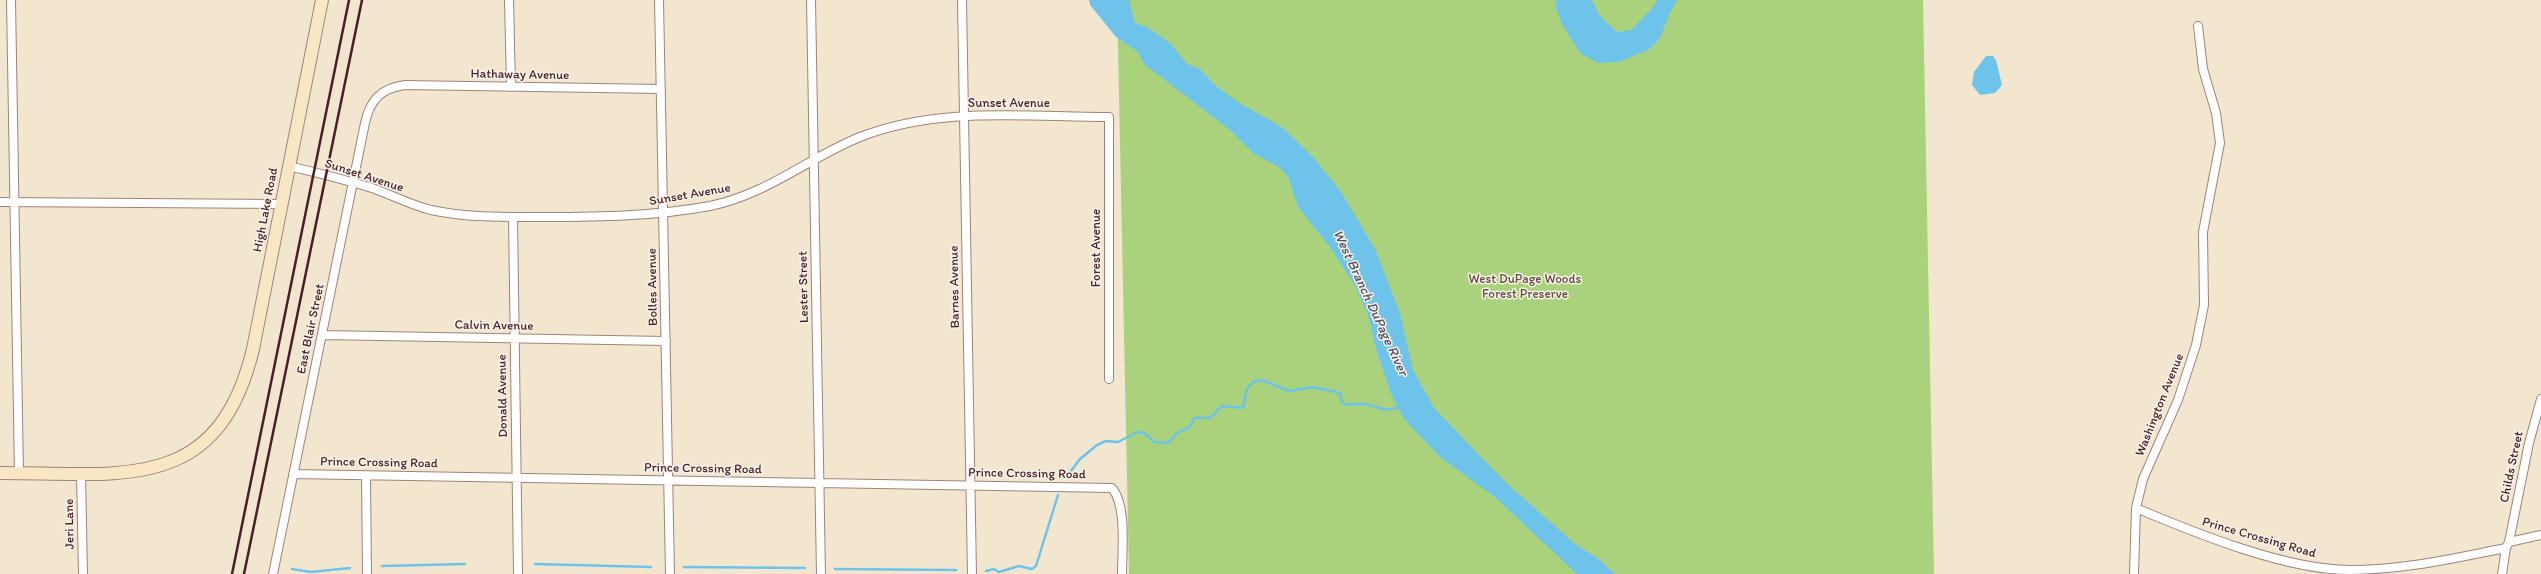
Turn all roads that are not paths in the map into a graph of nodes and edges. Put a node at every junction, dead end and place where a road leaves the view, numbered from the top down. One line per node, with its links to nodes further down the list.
1 (11, 0): 17 (street)
2 (322, 0): 14 (street, High Lake Road)
3 (509, 0): 8 (street)
4 (659, 0): 9 (street, Bolles Avenue)
5 (811, 0): 13 (street, Lester Street)
6 (962, 0): 11 (street, Barnes Avenue)
7 (2198, 26): 35 (street, Washington Avenue)
8 (511, 87): 9 (street, Hathaway Avenue); 10 (street, Hathaway Avenue)
9 (661, 89): 19 (street, Bolles Avenue)
10 (380, 93): 15 (street, East Blair Street)
11 (964, 116): 12 (street, Sunset Avenue); 13 (street, Sunset Avenue); 34 (street, Barnes Avenue)
12 (1109, 117): 24 (street, Forest Avenue)
13 (814, 161): 19 (street, Sunset Avenue); 33 (street, Lester Street)
14 (289, 166): 15 (street, Sunset Avenue); 18 (street, High Lake Road)
15 (353, 183): 20 (street, Sunset Avenue); 21 (street, East Blair Street)
16 (0, 202): 17 (street)
17 (14, 202): 18 (street); 27 (street)
18 (281, 204): 28 (street, High Lake Road)
19 (664, 213): 20 (street, Sunset Avenue); 23 (street, Bolles Avenue)
20 (513, 217): 22 (street, Donald Avenue)
21 (322, 335): 22 (street, Calvin Avenue); 29 (street, East Blair Street)
22 (514, 338): 23 (street, Calvin Avenue); 31 (street, Donald Avenue)
23 (666, 341): 32 (street, Bolles Avenue)
24 (1109, 379)
25 (2541, 399): 37 (street, Childs Street)
26 (0, 473): 27 (street, High Lake Road)
27 (19, 473): 28 (street, High Lake Road)
28 (81, 473): 38 (street, Jeri Lane)
29 (293, 474): 30 (street, Prince Crossing Road); 39 (street, East Blair Street)
30 (366, 476): 31 (street, Prince Crossing Road); 40 (street)
31 (517, 477): 32 (street, Prince Crossing Road); 41 (street, Donald Avenue)
32 (668, 480): 33 (street, Prince Crossing Road); 42 (street, Bolles Avenue)
33 (820, 483): 34 (street, Prince Crossing Road); 43 (street, Lester Street)
34 (971, 485): 44 (street, Barnes Avenue); 45 (street, Prince Crossing Road)
35 (2136, 508): 37 (street, Prince Crossing Road); 46 (street, Washington Avenue)
36 (2541, 535): 37 (street, Prince Crossing Road)
37 (2507, 545): 47 (street, Childs Street)
38 (83, 574)
39 (273, 574)
40 (367, 574)
41 (518, 574)
42 (670, 574)
43 (821, 574)
44 (972, 574)
45 (1122, 574)
46 (2134, 574)
47 (2502, 574)

